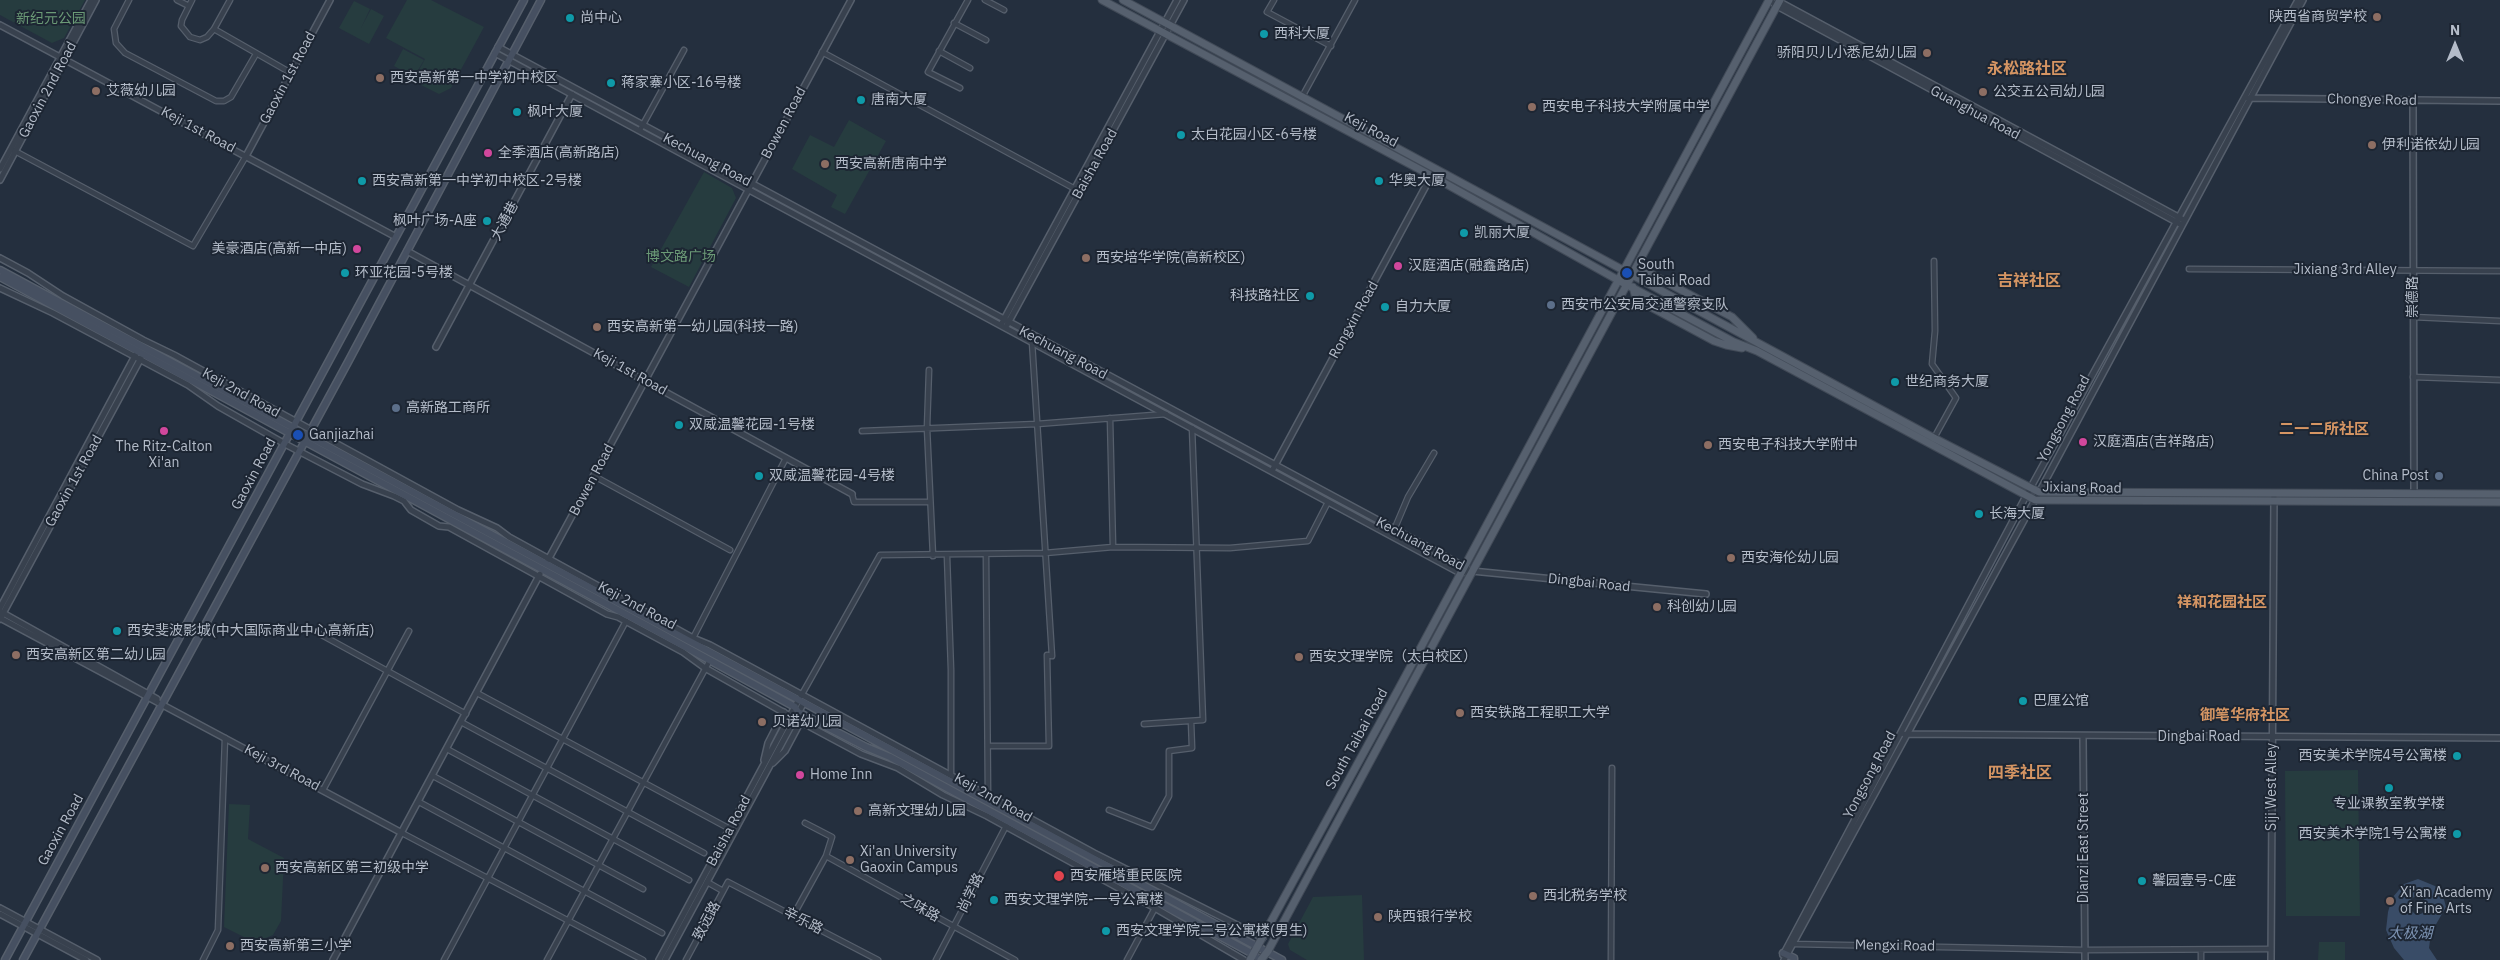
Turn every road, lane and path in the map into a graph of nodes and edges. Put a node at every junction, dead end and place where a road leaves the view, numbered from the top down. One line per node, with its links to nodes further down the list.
1 (91, 0): 36 (street, Gaoxin 2nd Road)
2 (96, 0): 36 (street, Gaoxin 2nd Road)
3 (129, 0): 35 (street)
4 (177, 0): 22 (street)
5 (192, 0): 22 (street)
6 (230, 0): 27 (street)
7 (330, 0): 39 (street, Gaoxin 1st Road)
8 (524, 0): 31 (main road, Gaoxin Road)
9 (541, 0): 37 (main road, Gaoxin Road)
10 (851, 0): 34 (street, Bowen Road)
11 (968, 0): 24 (street)
12 (985, 0): 23 (street)
13 (1102, 0): 28 (main road, Keji Road)
14 (1123, 0): 25 (main road, Keji Road)
15 (1177, 0): 25 (street, Baisha Road)
16 (1184, 0): 25 (street, Baisha Road)
17 (1274, 0): 30 (street)
18 (1355, 0): 30 (street)
19 (2298, 0): 43 (street, Yongsong Road)
20 (2303, 0): 43 (street, Yongsong Road)
21 (1774, 1): 55 (street, Guanghua Road); 60 (main road, South Taibai Road); 65 (main road)
22 (189, 6): 27 (street)
23 (1004, 10)
24 (954, 24): 29 (street); 33 (street)
25 (1168, 24): 28 (street, Baisha Road); 42 (main road, Keji Road)
26 (0, 25): 36 (street, Keji 1st Road)
27 (214, 29): 35 (street)
28 (1162, 33): 50 (main road, Keji Road); 54 (street, Baisha Road)
29 (986, 40)
30 (1331, 46): 42 (street)
31 (497, 50): 37 (street, Kechuang Road); 56 (main road, Gaoxin Road)
32 (684, 50): 46 (street)
33 (939, 50): 38 (street); 40 (street)
34 (822, 52): 52 (street, Bowen Road); 54 (street)
35 (256, 54): 39 (street)
36 (63, 57): 47 (street, Gaoxin 2nd Road); 48 (street, Keji 1st Road)
37 (510, 57): 41 (street, Kechuang Road); 46 (street, Kechuang Road); 57 (main road, Gaoxin Road)
38 (970, 68)
39 (290, 73): 48 (street, Gaoxin 1st Road)
40 (960, 88)
41 (572, 94): 46 (street, Kechuang Road); 68 (street, 大通巷)
42 (1302, 97): 50 (main road, Keji Road)
43 (2248, 99): 44 (street, Chongye Road); 55 (street, Yongsong Road)
44 (2413, 101): 45 (street, Chongye Road); 63 (street, 崇德路)
45 (2500, 101)
46 (642, 128): 52 (street, Kechuang Road); 53 (street, Kechuang Road)
47 (13, 150): 48 (street); 49 (street, Gaoxin 2nd Road); 51 (street, Gaoxin 2nd Road)
48 (246, 156): 56 (street, Keji 1st Road)
49 (0, 169)
50 (1434, 173): 60 (main road, Keji Road); 67 (main road, Keji Road); 95 (street, Rongxin Road)
51 (0, 180)
52 (752, 183): 53 (street, Bowen Road); 73 (street, Kechuang Road)
53 (749, 189): 73 (street, Kechuang Road); 79 (street, Bowen Road)
54 (1078, 190): 73 (street, Baisha Road)
55 (2181, 221): 97 (street, Yongsong Road); 98 (street, Yongsong Road)
56 (396, 237): 83 (main road, Gaoxin Road)
57 (407, 251): 68 (street, Keji 1st Road); 89 (main road, Gaoxin Road)
58 (0, 258): 76 (street)
59 (1934, 261): 90 (street)
60 (1624, 269): 65 (main road, Keji Road); 67 (main road, South Taibai Road)
61 (2189, 269): 63 (street, Jixiang 3rd Alley)
62 (0, 270): 76 (main road, Keji 2nd Road)
63 (2413, 271): 64 (street, Jixiang 3rd Alley); 71 (street, 崇德路)
64 (2500, 271)
65 (1635, 275): 69 (main road, South Taibai Road); 90 (main road, Jixiang Road)
66 (0, 277): 76 (main road, Keji 2nd Road)
67 (1618, 280): 69 (main road, Keji Road); 117 (main road, South Taibai Road)
68 (470, 286): 75 (street, 大通巷); 79 (street, Keji 1st Road)
69 (1630, 286): 102 (main road, Jixiang Road); 118 (main road, South Taibai Road)
70 (0, 288): 76 (street)
71 (2413, 317): 72 (street); 78 (street, 崇德路)
72 (2500, 321)
73 (1005, 324): 74 (street, Kechuang Road); 95 (street, Kechuang Road)
74 (1032, 342): 81 (street, Kechuang Road); 84 (street)
75 (436, 347)
76 (142, 350): 83 (street); 87 (main road, Keji 2nd Road); 91 (street); 120 (street, Gaoxin 1st Road)
77 (929, 370): 85 (street)
78 (2413, 377): 80 (street); 100 (street, 崇德路)
79 (646, 380): 94 (street, Keji 1st Road); 96 (street, Bowen Road)
80 (2500, 380)
81 (1168, 414): 82 (street); 86 (street, Kechuang Road)
82 (1110, 418): 84 (street); 109 (street)
83 (296, 421): 87 (main road, Gaoxin Road); 89 (street)
84 (1037, 424): 85 (street); 112 (street)
85 (927, 428): 88 (street); 105 (street)
86 (1192, 428): 95 (street, Kechuang Road); 110 (street)
87 (291, 431): 89 (main road, Keji 2nd Road); 91 (main road, Gaoxin Road)
88 (862, 431)
89 (307, 436): 92 (main road, Gaoxin Road); 116 (main road, Keji 2nd Road); 116 (street)
90 (1934, 438): 97 (main road, Jixiang Road)
91 (285, 444): 92 (street); 129 (main road, Gaoxin Road)
92 (299, 451): 116 (street); 130 (main road, Gaoxin Road)
93 (1434, 453): 108 (street)
94 (786, 458): 99 (street, Keji 1st Road); 124 (street)
95 (1273, 469): 106 (street, Kechuang Road); 108 (street, Kechuang Road)
96 (594, 476): 111 (street); 116 (street, Bowen Road)
97 (2032, 488): 98 (main road, Jixiang Road); 102 (street, Yongsong Road)
98 (2039, 492): 103 (main road, Jixiang Road); 104 (street, Yongsong Road)
99 (852, 494): 105 (street)
100 (2414, 494): 101 (main road, Jixiang Road); 103 (main road, Jixiang Road)
101 (2500, 494)
102 (2026, 496): 104 (main road, Jixiang Road); 138 (street, Yongsong Road)
103 (2274, 498): 104 (main road, Jixiang Road); 107 (main road, Jixiang Road); 141 (street, Siji West Alley)
104 (2035, 500): 139 (street, Yongsong Road)
105 (930, 502): 114 (street)
106 (1328, 502): 110 (street); 117 (street, Kechuang Road)
107 (2500, 502)
108 (1394, 530): 117 (street, Kechuang Road)
109 (1113, 547): 110 (street); 112 (street)
110 (1196, 549): 135 (street)
111 (730, 550)
112 (1045, 553): 113 (street); 145 (street)
113 (986, 555): 115 (street); 145 (street)
114 (933, 556): 115 (street); 131 (street)
115 (946, 556): 150 (street)
116 (544, 567): 121 (street); 124 (street); 125 (main road, Keji 2nd Road); 128 (street, Bowen Road); 131 (main road, Keji 2nd Road)
117 (1462, 569): 118 (street, Kechuang Road); 185 (main road, South Taibai Road)
118 (1472, 571): 119 (street, Dingbai Road); 191 (main road, South Taibai Road)
119 (1706, 594)
120 (0, 615): 129 (street, Keji 3rd Road)
121 (626, 621): 126 (street); 144 (street)
122 (409, 631): 127 (street)
123 (318, 633): 127 (street)
124 (693, 638): 131 (street)
125 (710, 660): 126 (street); 131 (main road, Keji 2nd Road)
126 (705, 668): 132 (street); 152 (street)
127 (387, 671): 133 (street); 153 (street)
128 (477, 694): 133 (street, Bowen Road); 144 (street)
129 (149, 696): 130 (street, Keji 3rd Road); 181 (main road, Gaoxin Road)
130 (162, 703): 142 (street, Keji 3rd Road); 183 (main road, Gaoxin Road)
131 (797, 707): 132 (street); 134 (street); 147 (street, Baisha Road); 150 (street); 176 (main road, Keji 2nd Road); 187 (main road, Keji 2nd Road)
132 (784, 712): 147 (street)
133 (466, 714): 136 (street, Bowen Road)
134 (801, 721): 147 (street); 161 (street)
135 (1191, 721): 137 (street); 157 (street)
136 (462, 722): 146 (street, Bowen Road); 148 (street)
137 (1144, 724)
138 (1899, 734): 139 (street, Dingbai Road); 186 (street, Yongsong Road)
139 (1906, 735): 140 (street, Dingbai Road); 186 (street, Yongsong Road)
140 (2084, 737): 141 (street, Dingbai Road); 189 (street, Dianzi East Street)
141 (2272, 737): 143 (street, Dingbai Road); 188 (street, Siji West Alley)
142 (225, 738): 153 (street, Keji 3rd Road); 198 (street)
143 (2500, 738)
144 (561, 739): 148 (street); 152 (street)
145 (989, 746): 155 (street)
146 (447, 749): 151 (street, Bowen Road); 154 (street)
147 (765, 767): 162 (street, Baisha Road); 171 (street, Baisha Road)
148 (546, 768): 154 (street); 158 (street)
149 (1612, 768): 213 (street)
150 (950, 775): 155 (street)
151 (433, 776): 156 (street, Bowen Road); 159 (street)
152 (642, 782): 158 (street); 162 (street)
153 (323, 790): 163 (street, Keji 3rd Road)
154 (532, 794): 159 (street); 164 (street)
155 (988, 796): 185 (street)
156 (419, 802): 163 (street, Bowen Road); 165 (street)
157 (1109, 810)
158 (627, 812): 164 (street); 166 (street)
159 (517, 822): 165 (street); 168 (street)
160 (805, 823): 167 (street)
161 (1006, 826): 176 (street); 182 (street, 尚学路)
162 (730, 829): 203 (street, Baisha Road)
163 (402, 833): 169 (street); 199 (street, Bowen Road)
164 (613, 838): 168 (street); 170 (street)
165 (503, 848): 169 (street); 175 (street)
166 (704, 853)
167 (826, 856): 179 (street); 182 (street, 之味路)
168 (598, 865): 173 (street); 175 (street)
169 (487, 877): 180 (street); 200 (street)
170 (689, 880)
171 (707, 882): 174 (street); 204 (street, Baisha Road)
172 (728, 882): 174 (street, 致远路); 179 (street, 辛乐路)
173 (643, 890)
174 (723, 891): 205 (street, 致远路)
175 (584, 892): 180 (street); 184 (street)
176 (1157, 906): 192 (main road, Keji 2nd Road); 209 (street); 210 (street)
177 (0, 908): 181 (street)
178 (0, 914): 181 (street)
179 (793, 916): 206 (street, 辛乐路)
180 (568, 920): 201 (street); 202 (street)
181 (24, 924): 183 (street); 194 (main road, Gaoxin Road)
182 (954, 927): 207 (street, 尚学路); 208 (street, 之味路)
183 (38, 932): 195 (main road, Gaoxin Road); 196 (street); 197 (street)
184 (662, 933)
185 (1262, 938): 187 (main road, South Taibai Road)
186 (1791, 943): 189 (street, Mengxi Road); 193 (street, Yongsong Road)
187 (1258, 945): 191 (main road, Keji 2nd Road); 192 (main road, South Taibai Road)
188 (2272, 949): 190 (street, Mengxi Road); 217 (street, Siji West Alley)
189 (2085, 950): 190 (street, Mengxi Road); 215 (street, Dianzi East Street)
190 (2201, 950): 216 (street)
191 (1268, 951): 211 (main road, South Taibai Road); 212 (main road, Keji 2nd Road)
192 (1251, 957): 211 (main road, Keji 2nd Road)
193 (1785, 957): 214 (main road, Yongsong Road)
194 (5, 960)
195 (23, 960)
196 (86, 960)
197 (97, 960)
198 (203, 960)
199 (333, 960)
200 (444, 960)
201 (547, 960)
202 (643, 960)
203 (659, 960)
204 (665, 960)
205 (686, 960)
206 (878, 960)
207 (936, 960)
208 (1015, 960)
209 (1127, 960)
210 (1244, 960)
211 (1260, 960)
212 (1282, 960)
213 (1611, 960)
214 (1794, 960)
215 (2085, 960)
216 (2201, 960)
217 (2272, 960)

